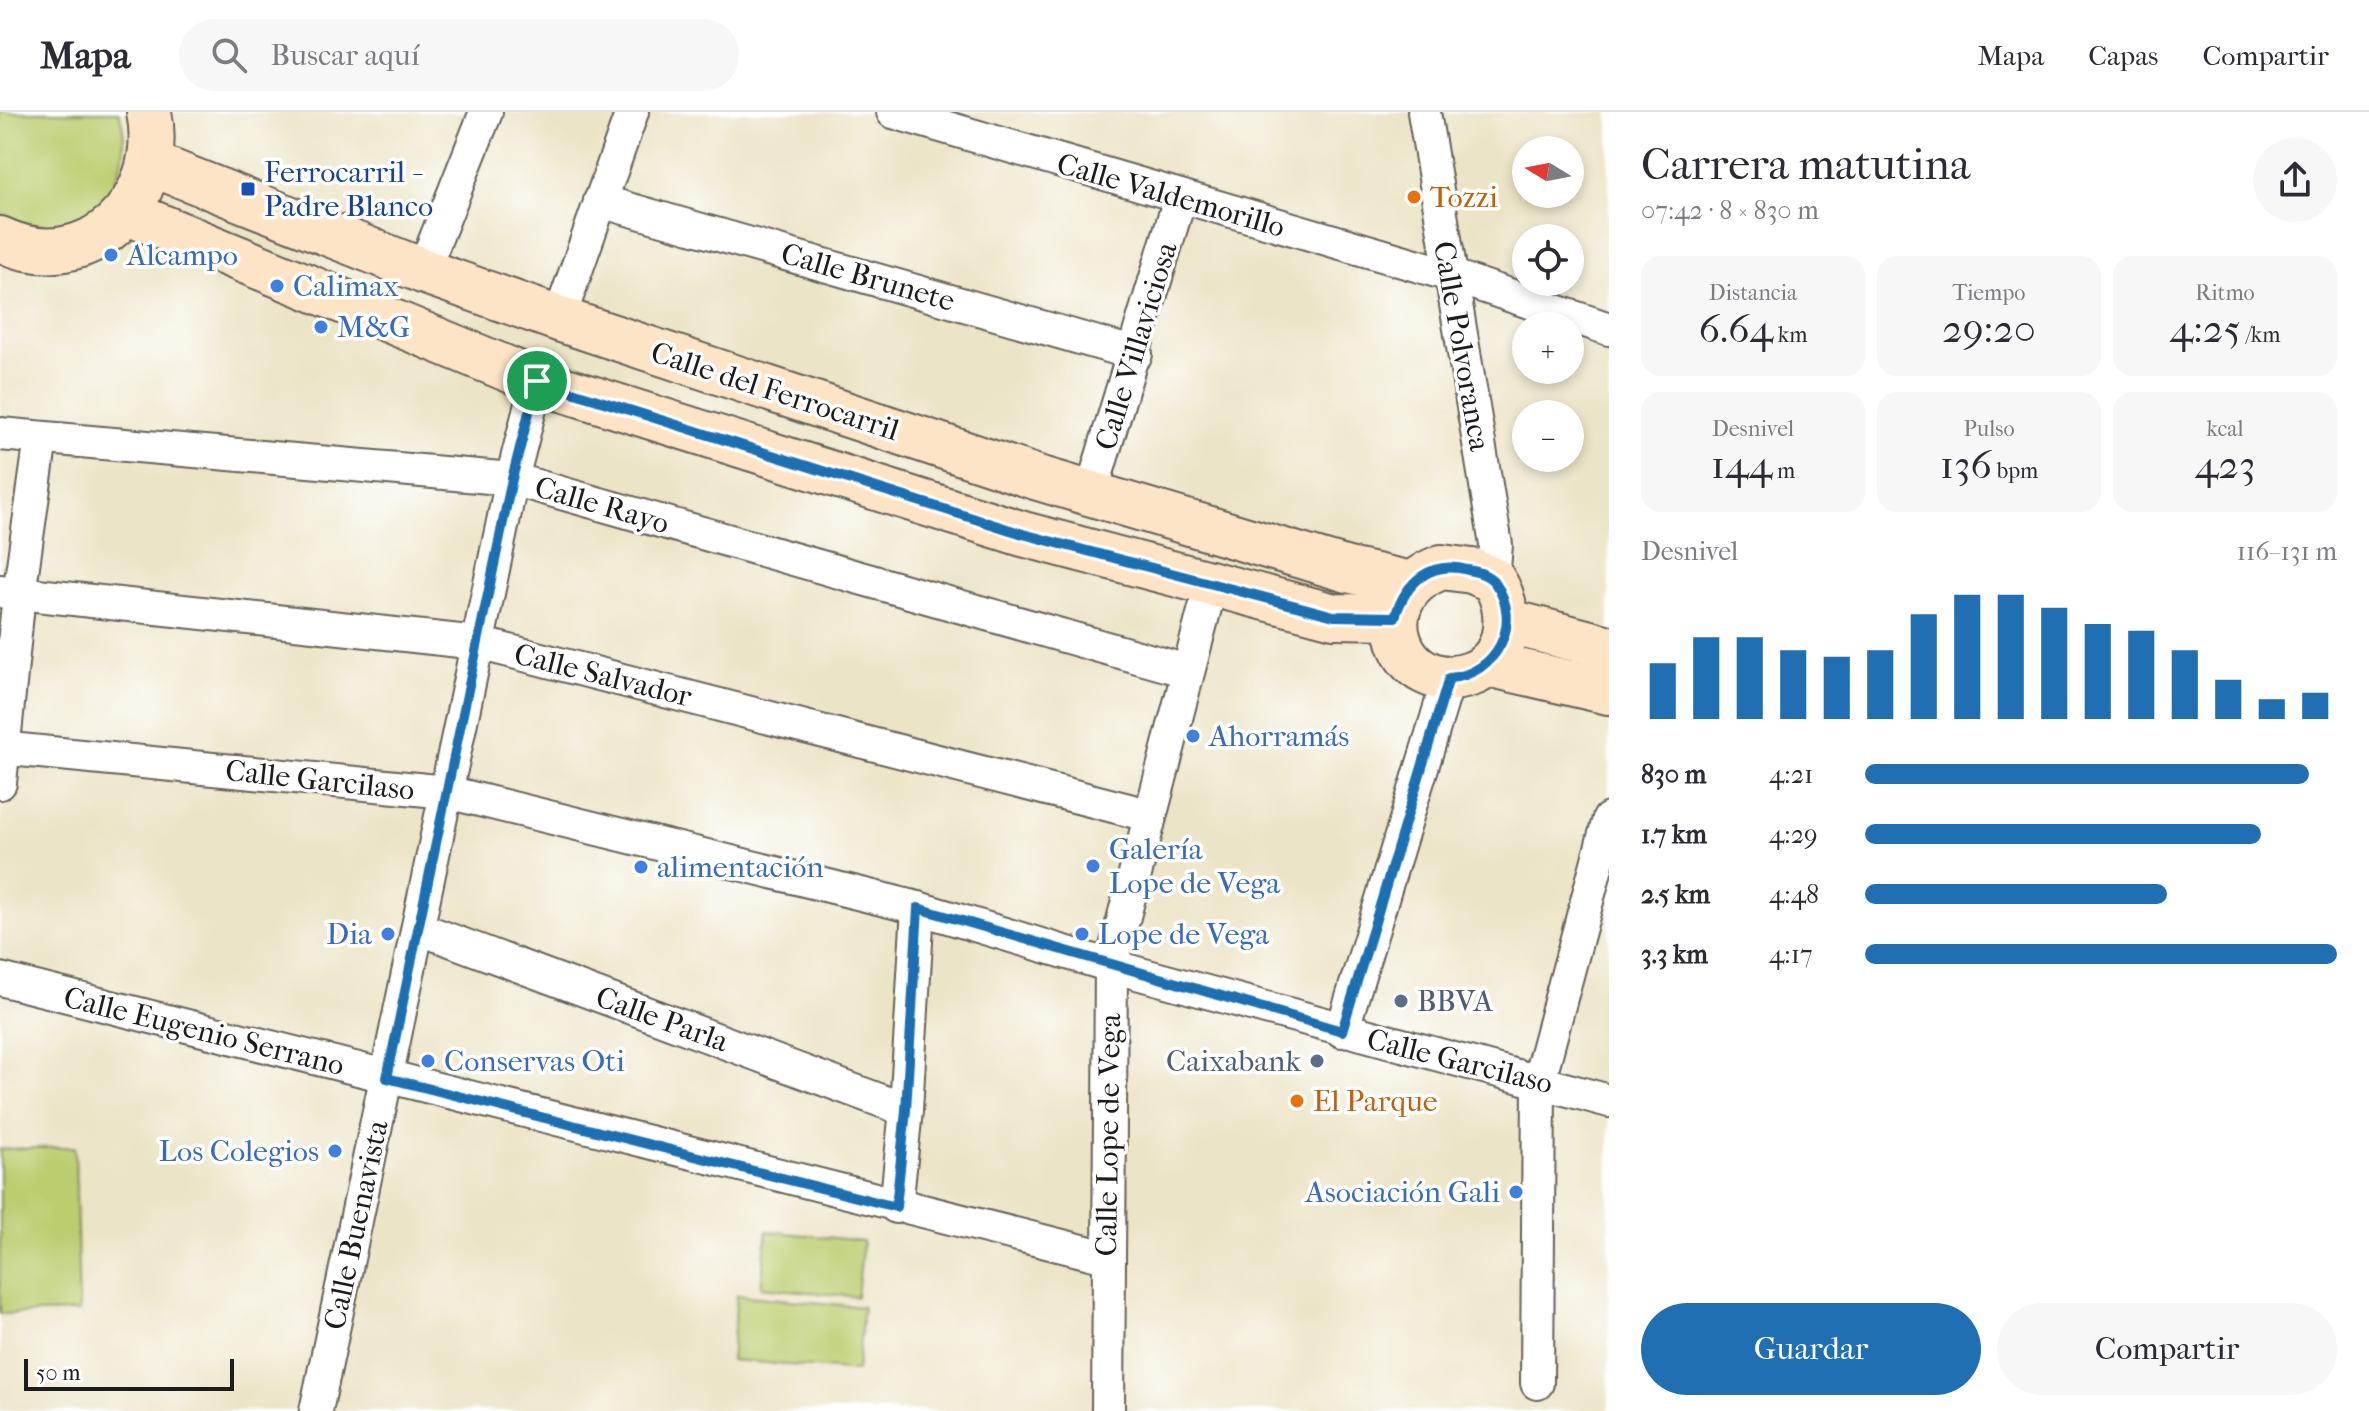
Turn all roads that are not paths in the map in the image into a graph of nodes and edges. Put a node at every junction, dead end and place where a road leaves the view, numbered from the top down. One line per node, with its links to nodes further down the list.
1 (149, 112): 6 (street)
2 (486, 112): 11 (street)
3 (632, 112): 8 (street)
4 (893, 112): 7 (street, Calle Valdemorillo)
5 (1424, 112): 12 (street, Calle Polvoranca)
6 (152, 164): 9 (street); 11 (street, Calle del Ferrocarril)
7 (1180, 198): 12 (street, Calle Valdemorillo); 15 (street, Calle Villaviciosa)
8 (600, 201): 13 (street); 15 (street, Calle Brunete)
9 (128, 213): 10 (street); 16 (street, Calle del Ferrocarril)
10 (0, 239)
11 (423, 271): 13 (street, Calle del Ferrocarril)
12 (1450, 275): 14 (street, Calle Valdemorillo); 21 (street, Calle Polvoranca)
13 (559, 319): 20 (street, Calle del Ferrocarril)
14 (1609, 329)
15 (1136, 354): 20 (street, Calle Villaviciosa)
16 (537, 381): 19 (street, Calle Buenavista); 22 (street, Calle del Ferrocarril)
17 (0, 434): 18 (street, Calle Rayo)
18 (41, 438): 19 (street, Calle Rayo); 23 (street)
19 (512, 479): 26 (street, Calle Buenavista); 28 (street, Calle Rayo)
20 (1091, 493): 24 (street, Calle del Ferrocarril)
21 (1493, 580): 24 (street); 25 (street)
22 (1211, 585): 24 (street, Calle del Ferrocarril); 28 (street, Calle Lope de Vega)
23 (10, 593): 26 (street, Calle Salvador); 31 (street)
24 (1403, 600): 29 (street)
25 (1506, 621): 27 (street); 29 (street)
26 (478, 643): 33 (street, Calle Buenavista); 34 (street, Calle Salvador)
27 (1609, 648)
28 (1187, 671): 34 (street, Calle Lope de Vega)
29 (1468, 671): 30 (street); 41 (street)
30 (1609, 692)
31 (2, 748): 32 (street); 33 (street, Calle Garcilaso)
32 (0, 783)
33 (447, 792): 37 (street, Calle Garcilaso); 38 (street, Calle Buenavista)
34 (1148, 815): 39 (street, Calle Lope de Vega)
35 (1609, 819): 36 (street)
36 (1598, 904): 43 (street)
37 (918, 908): 39 (street, Calle Garcilaso); 45 (street)
38 (418, 928): 42 (street, Calle Buenavista); 45 (street, Calle Parla)
39 (1111, 966): 41 (street, Calle Garcilaso); 47 (street, Calle Lope de Vega)
40 (0, 979): 42 (street, Calle Eugenio Serrano)
41 (1342, 1031): 43 (street, Calle Garcilaso)
42 (387, 1078): 46 (street, Calle Eugenio Serrano); 49 (street, Calle Buenavista)
43 (1539, 1080): 44 (street, Calle Garcilaso); 48 (street)
44 (1609, 1101)
45 (906, 1110): 46 (street)
46 (896, 1207): 47 (street, Calle Eugenio Serrano)
47 (1106, 1257): 50 (street, Calle Lope de Vega)
48 (1537, 1383)
49 (316, 1411)
50 (1108, 1411)

